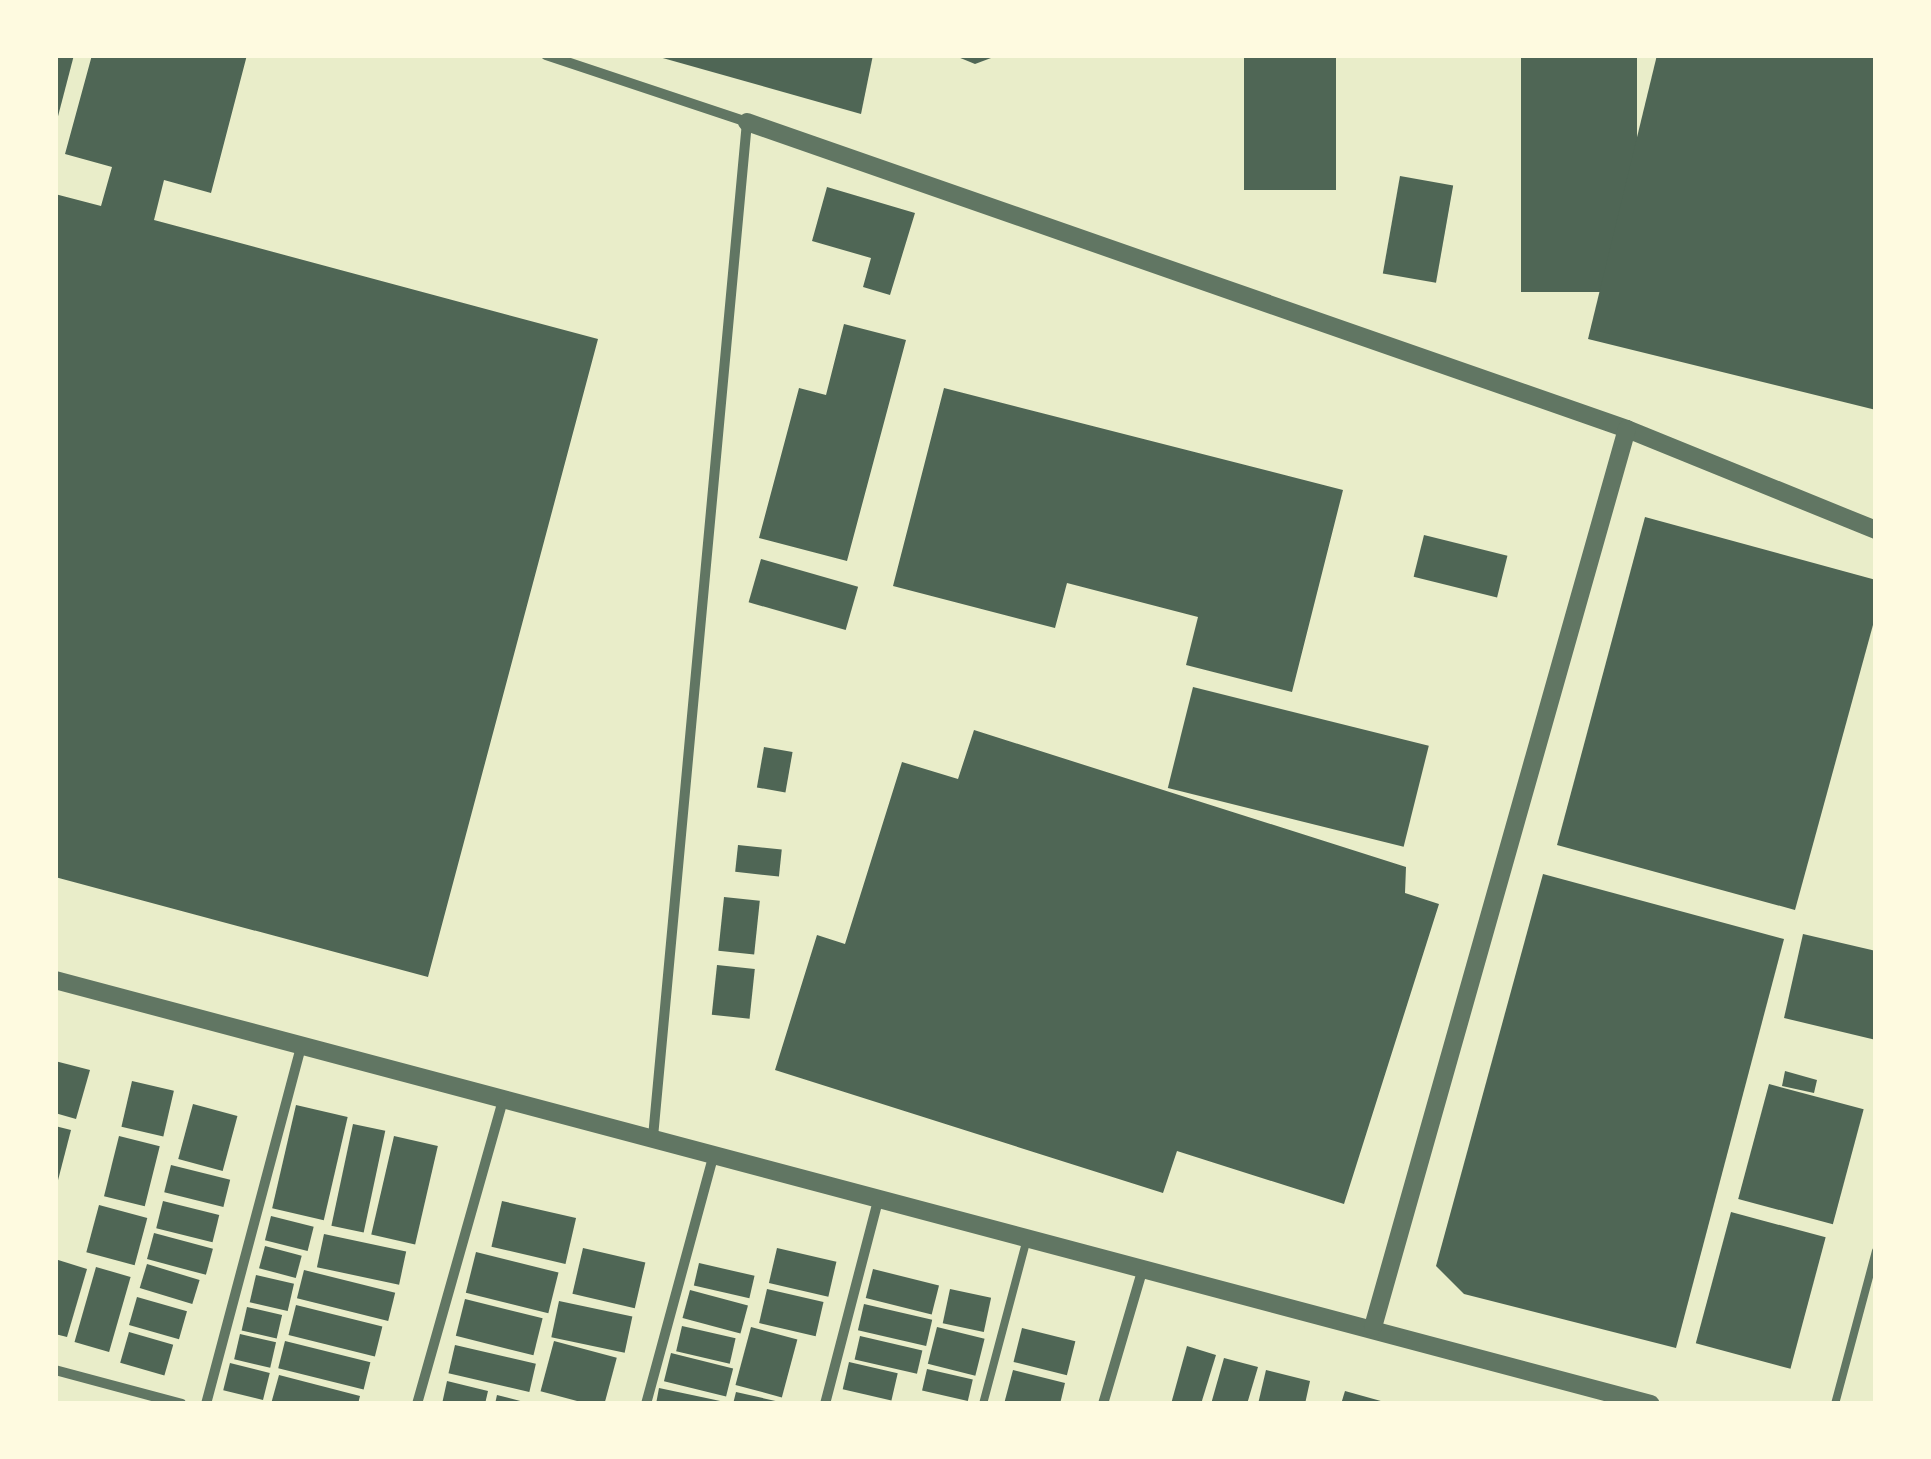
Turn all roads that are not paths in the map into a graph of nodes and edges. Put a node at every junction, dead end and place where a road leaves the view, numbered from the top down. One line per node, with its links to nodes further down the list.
1 (546, 55): 2 (street)
2 (747, 122): 3 (street); 8 (street)
3 (1628, 429): 4 (street); 14 (street)
4 (1876, 530)
5 (55, 980): 6 (street)
6 (302, 1044): 7 (street); 19 (street)
7 (504, 1096): 8 (street); 20 (street)
8 (654, 1137): 9 (street)
9 (715, 1153): 10 (street); 21 (street)
10 (879, 1197): 11 (street); 22 (street)
11 (1028, 1236): 13 (street); 23 (lane)
12 (1876, 1251): 26 (lane)
13 (1144, 1268): 14 (street); 24 (street)
14 (1373, 1327): 25 (street)
15 (55, 1370): 16 (street)
16 (129, 1389): 17 (street); 18 (street)
17 (124, 1404)
18 (182, 1404)
19 (206, 1404)
20 (417, 1404)
21 (646, 1404)
22 (826, 1404)
23 (983, 1404)
24 (1103, 1404)
25 (1652, 1404)
26 (1835, 1404)

